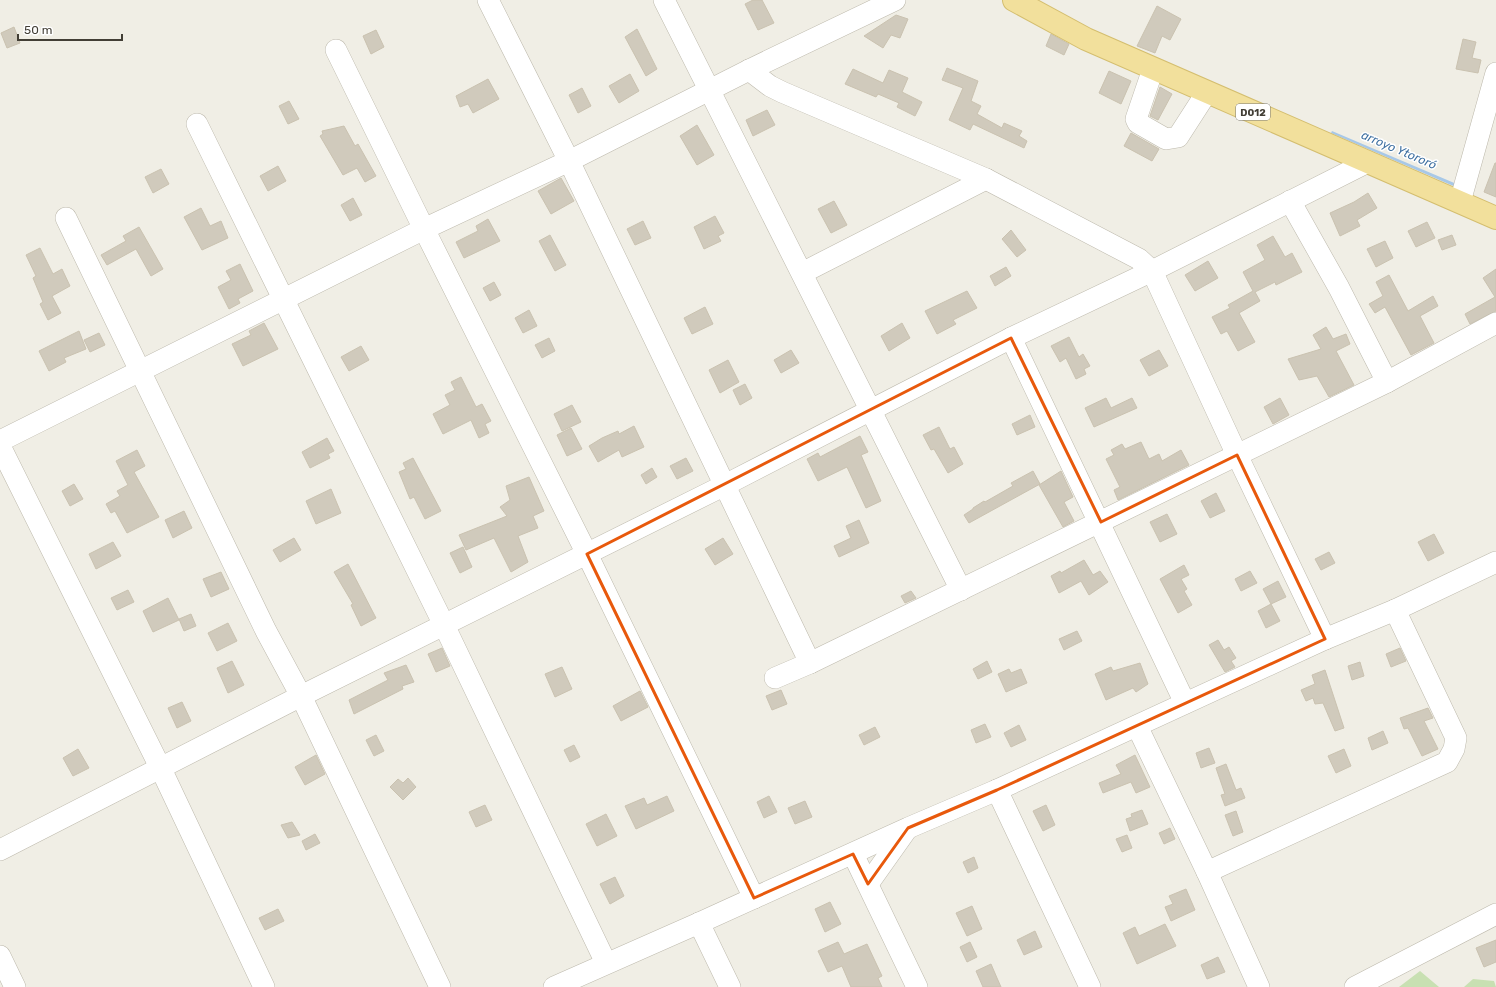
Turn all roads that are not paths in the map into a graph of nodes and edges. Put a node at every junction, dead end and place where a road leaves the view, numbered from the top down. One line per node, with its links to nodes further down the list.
1 (488, 0): 12 (street)
2 (664, 0): 9 (street)
3 (895, 0): 7 (street)
4 (1014, 0): 6 (main road, D012)
5 (336, 50): 19 (street)
6 (1153, 69): 10 (main road, D012); 10 (street)
7 (749, 70): 9 (street); 14 (street)
8 (1496, 73): 16 (street)
9 (710, 90): 12 (street); 21 (street)
10 (1207, 92): 13 (main road, D012)
11 (197, 124): 22 (street)
12 (569, 161): 19 (street); 31 (street)
13 (1368, 162): 15 (street); 16 (main road, D012)
14 (986, 179): 20 (street); 21 (street)
15 (1290, 201): 20 (street); 26 (street)
16 (1460, 202): 18 (main road, D012)
17 (66, 218): 25 (street)
18 (1496, 218)
19 (424, 229): 22 (street); 33 (street)
20 (1152, 271): 24 (street); 30 (street)
21 (802, 273): 27 (street)
22 (284, 300): 25 (street); 37 (street)
23 (1496, 323): 26 (street)
24 (1012, 338): 27 (street); 32 (street)
25 (139, 370): 28 (street); 41 (street)
26 (1387, 382): 30 (street)
27 (871, 408): 31 (street); 35 (street)
28 (0, 442)
29 (0, 446): 44 (street)
30 (1237, 455): 32 (street); 38 (street)
31 (725, 485): 33 (street); 39 (street)
32 (1101, 522): 35 (street); 42 (street)
33 (587, 554): 37 (street); 51 (street)
34 (1496, 562): 36 (street)
35 (961, 590): 39 (street)
36 (1395, 610): 38 (street); 49 (street)
37 (444, 625): 41 (street); 55 (street)
38 (1325, 639): 42 (street)
39 (810, 663): 40 (street)
40 (775, 678)
41 (301, 696): 44 (street); 58 (street)
42 (1185, 704): 43 (street)
43 (1137, 726): 45 (street); 49 (street)
44 (161, 769): 47 (street); 57 (street)
45 (997, 790): 46 (street); 62 (street)
46 (908, 828): 48 (street); 50 (street)
47 (0, 850)
48 (853, 854): 50 (street); 51 (street)
49 (1207, 872): 63 (street)
50 (868, 884): 61 (street)
51 (754, 898): 53 (street)
52 (1496, 914): 64 (street)
53 (699, 923): 55 (street); 60 (street)
54 (0, 956): 56 (street)
55 (606, 962): 59 (street)
56 (15, 987)
57 (264, 987)
58 (440, 987)
59 (555, 987)
60 (730, 987)
61 (917, 987)
62 (1090, 987)
63 (1259, 987)
64 (1355, 987)

